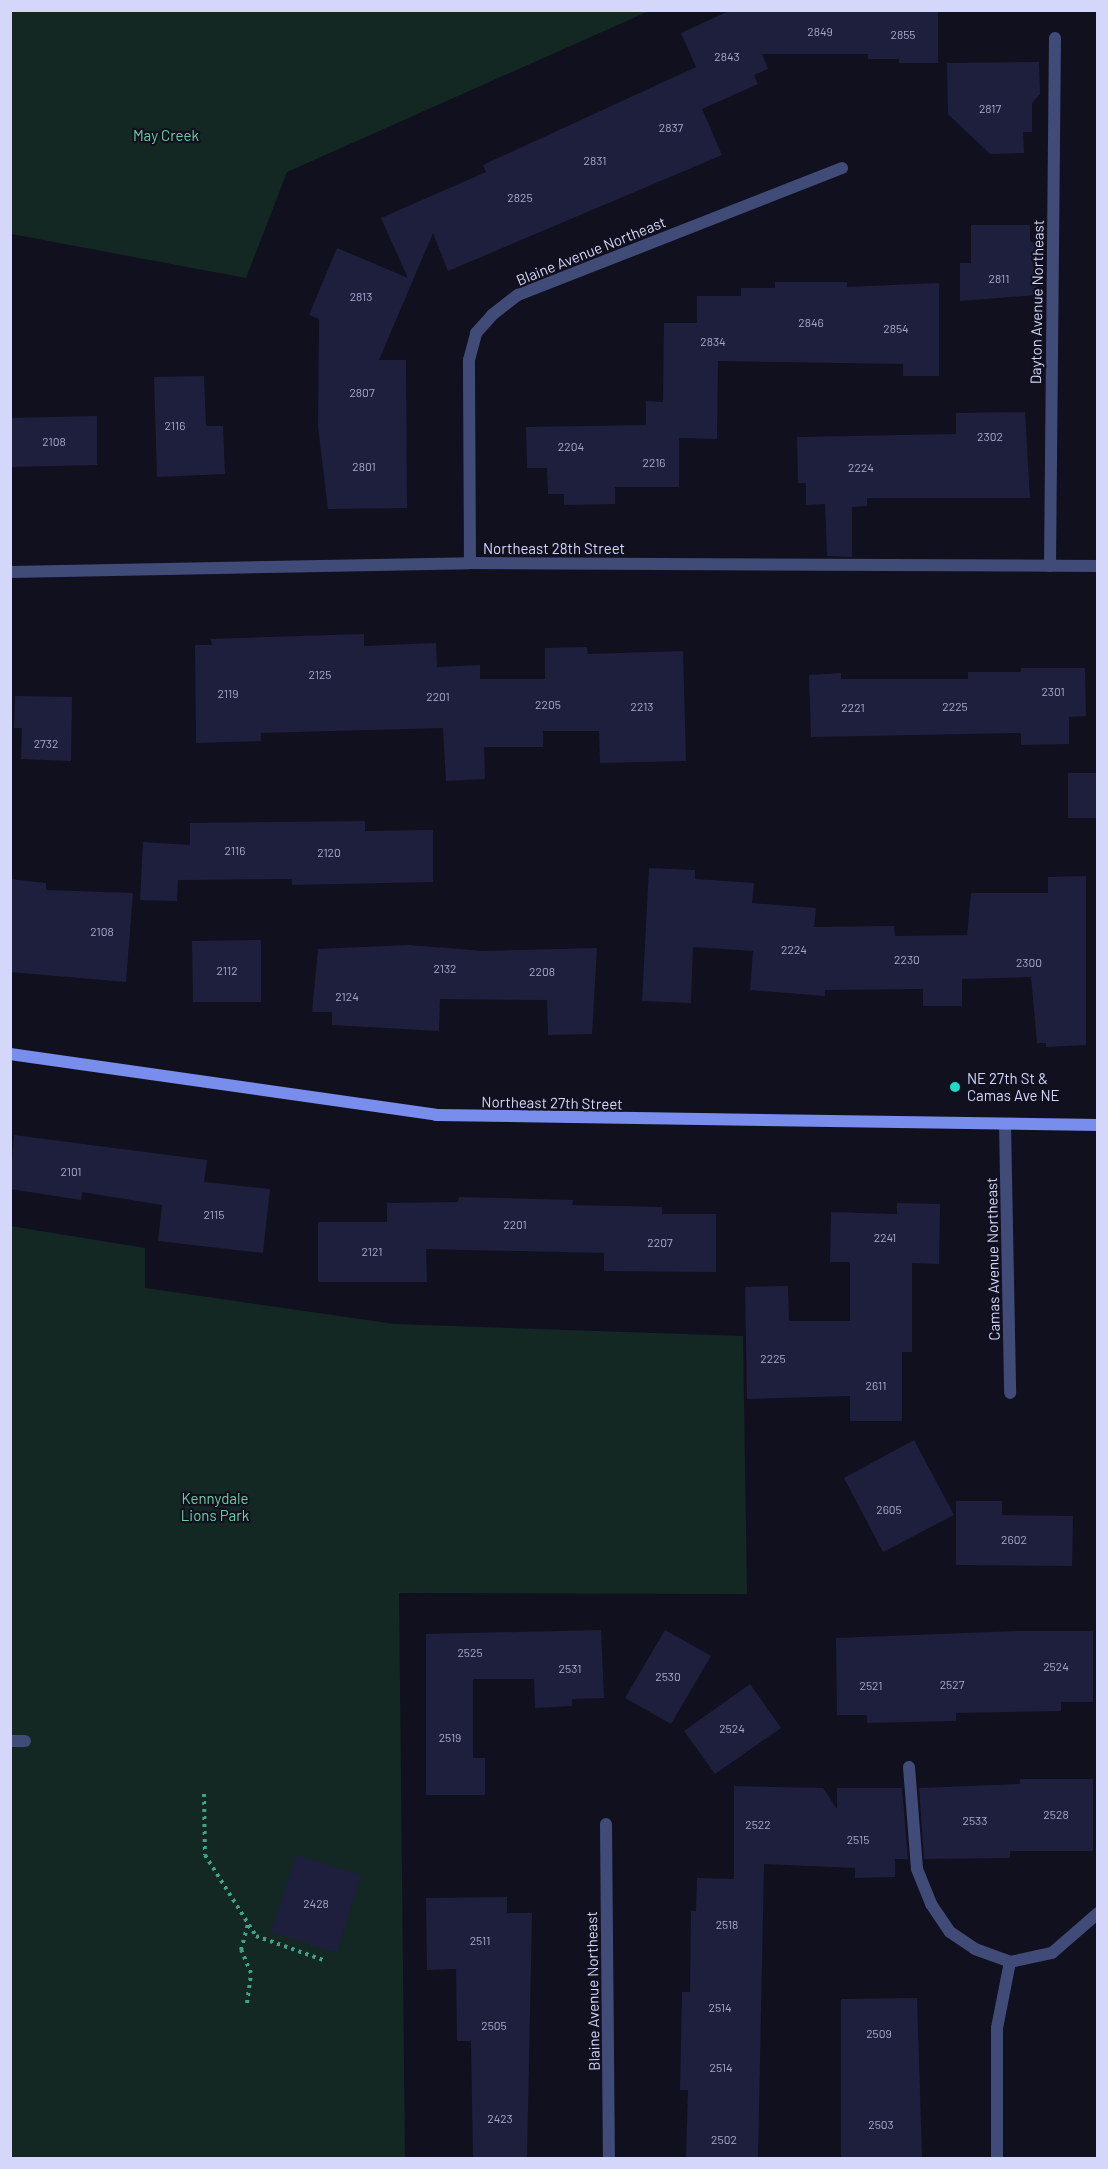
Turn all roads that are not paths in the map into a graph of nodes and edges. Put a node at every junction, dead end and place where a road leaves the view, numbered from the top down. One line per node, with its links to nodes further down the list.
1 (1054, 38): 4 (street, Dayton Avenue Northeast)
2 (842, 168): 3 (street, Blaine Avenue Northeast)
3 (470, 563): 4 (street, Northeast 28th Street); 6 (street, Northeast 28th Street)
4 (1050, 566): 5 (street, Northeast 28th Street)
5 (1098, 566)
6 (10, 572)
7 (10, 1054): 8 (street, Northeast 27th Street)
8 (1005, 1124): 9 (street, Northeast 27th Street); 10 (street, Camas Avenue Northeast)
9 (1098, 1125)
10 (1010, 1393)
11 (10, 1741): 12 (street)
12 (25, 1741)
13 (909, 1767): 16 (street)
14 (606, 1824): 17 (street, Blaine Avenue Northeast)
15 (1098, 1913): 16 (street)
16 (1010, 1962): 18 (street)
17 (609, 2158)
18 (997, 2158)

